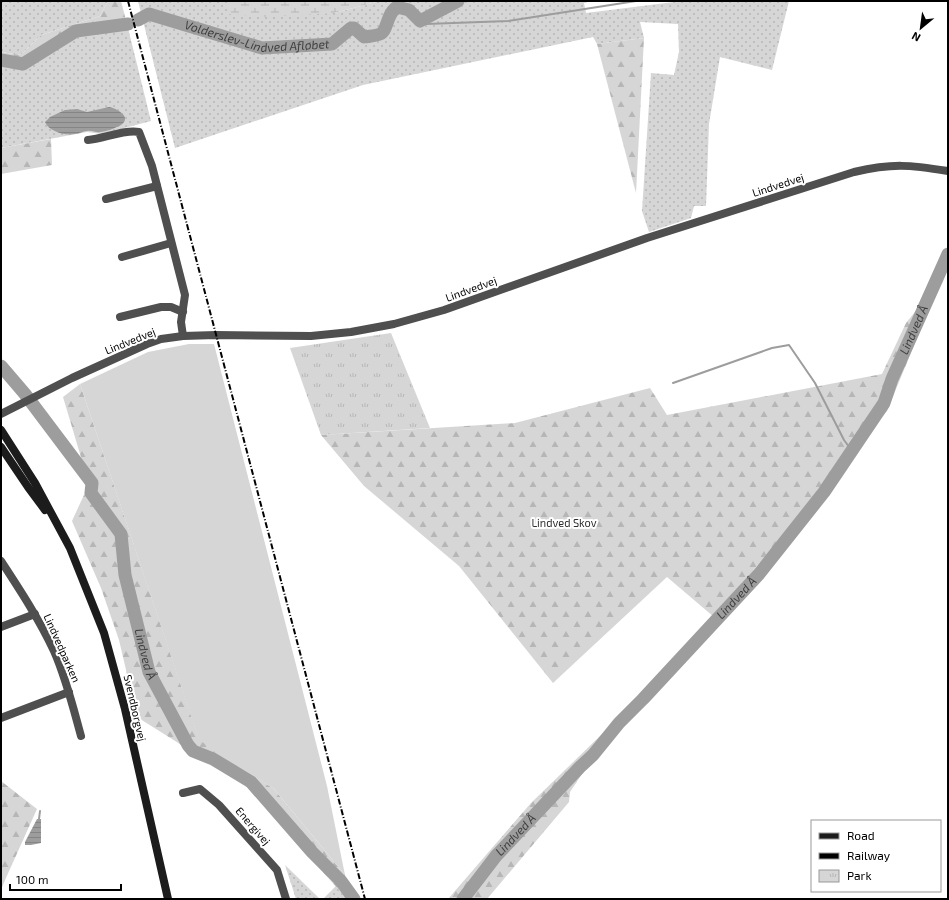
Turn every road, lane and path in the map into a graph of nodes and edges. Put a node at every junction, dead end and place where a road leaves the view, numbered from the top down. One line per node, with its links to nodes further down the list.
1 (88, 140): 3 (street)
2 (948, 171): 9 (street, Lindvedvej)
3 (157, 186): 4 (street); 5 (street)
4 (106, 199)
5 (171, 243): 6 (street); 7 (street)
6 (122, 257)
7 (183, 312): 8 (street); 9 (street)
8 (120, 317)
9 (183, 336): 10 (street, Lindvedvej)
10 (1, 414)
11 (1, 430): 13 (main road, Svendborgvej)
12 (1, 447): 13 (main road, Svendborgvej)
13 (60, 529): 21 (main road, Svendborgvej)
14 (1, 561): 15 (street, Lindvedparken)
15 (35, 614): 16 (street, Lindvedparken); 17 (street, Lindvedparken)
16 (1, 627)
17 (69, 692): 18 (street, Lindvedparken); 19 (street, Lindvedparken)
18 (1, 718)
19 (81, 736)
20 (183, 793): 22 (street, Energivej)
21 (168, 899)
22 (286, 899)

